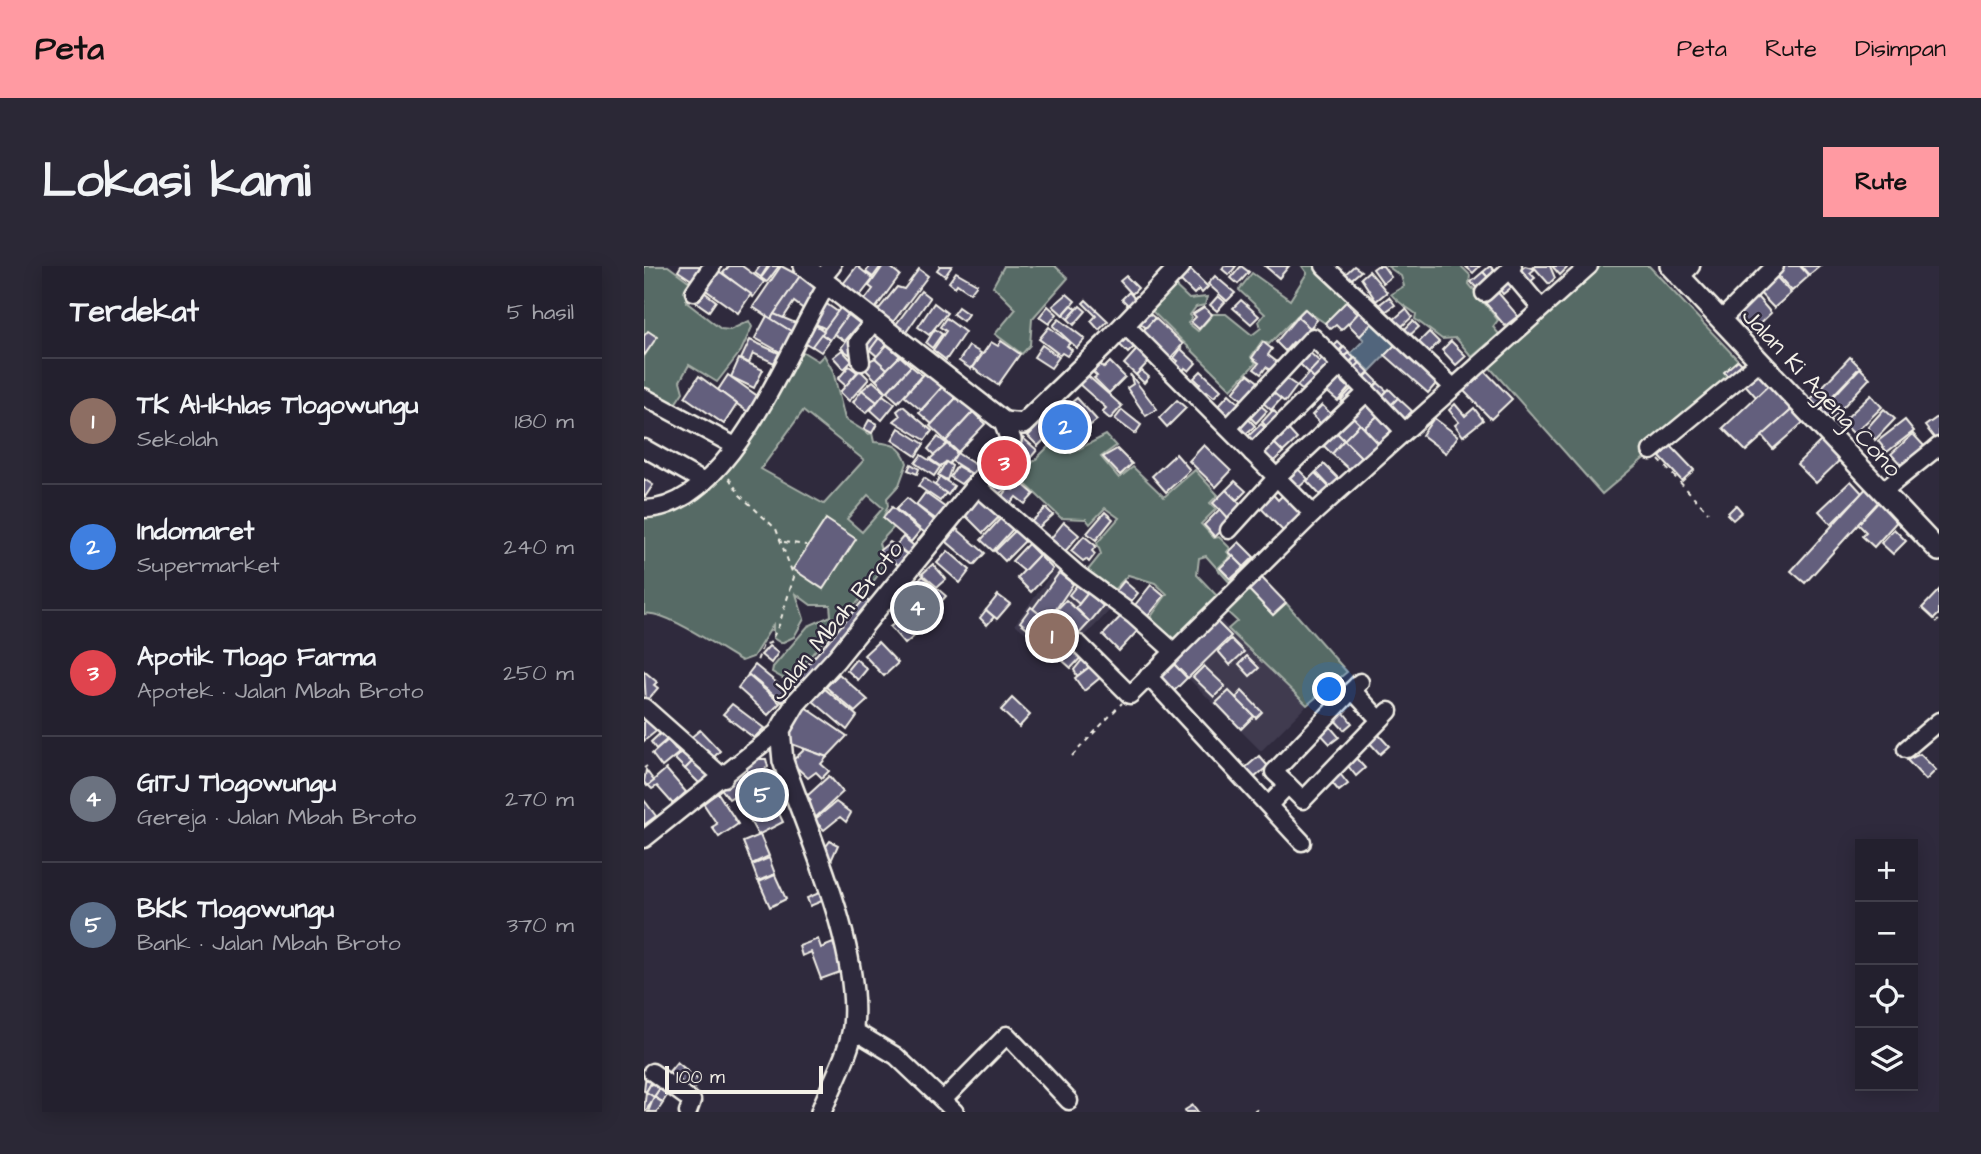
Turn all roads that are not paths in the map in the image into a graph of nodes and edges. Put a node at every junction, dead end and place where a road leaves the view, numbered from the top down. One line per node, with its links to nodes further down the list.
1 (712, 266): 10 (street)
2 (804, 266): 9 (main road)
3 (1180, 266): 15 (main road, Jalan Mbah Broto)
4 (1324, 266): 19 (street)
5 (1775, 266): 13 (street)
6 (1511, 269): 11 (street); 12 (street)
7 (1578, 269): 12 (street)
8 (1681, 269): 13 (main road, Jalan Ki Ageng Cono)
9 (827, 277): 14 (main road); 25 (street)
10 (694, 292)
11 (1484, 293)
12 (1541, 308): 19 (street)
13 (1722, 319): 16 (main road, Jalan Ki Ageng Cono)
14 (874, 321): 17 (street); 23 (main road)
15 (1125, 325): 22 (street); 23 (main road, Jalan Mbah Broto)
16 (1760, 361): 28 (street); 33 (main road, Jalan Ki Ageng Cono)
17 (861, 362)
18 (1340, 366): 20 (street); 22 (street); 29 (street)
19 (1453, 387): 24 (street)
20 (1367, 392): 24 (street); 30 (street)
21 (644, 397): 25 (street)
22 (1228, 428): 29 (street)
23 (1013, 429): 32 (main road, Jalan Mbah Broto)
24 (1404, 431): 35 (street)
25 (735, 446): 31 (street)
26 (1939, 446): 33 (street)
27 (644, 448): 31 (street)
28 (1651, 451)
29 (1252, 453): 30 (street)
30 (1277, 477): 35 (street); 36 (street)
31 (704, 482): 34 (street)
32 (977, 486): 39 (street); 43 (main road, Jalan Mbah Broto)
33 (1882, 492): 37 (main road, Jalan Ki Ageng Cono)
34 (644, 509)
35 (1313, 514): 39 (street)
36 (1228, 530)
37 (1939, 551)
38 (1079, 644): 40 (street)
39 (1172, 650): 40 (street)
40 (1148, 676): 47 (street)
41 (644, 707): 45 (street)
42 (1939, 721): 44 (street)
43 (780, 730): 45 (street); 50 (main road, Jalan Mbah Broto)
44 (1906, 749)
45 (724, 778): 48 (street)
46 (1288, 785): 46 (street); 47 (street)
47 (1269, 805): 49 (street)
48 (646, 835)
49 (1302, 842)
50 (853, 1030): 53 (street); 55 (main road, Jalan Mbah Broto)
51 (652, 1072): 54 (street)
52 (1069, 1101): 53 (street)
53 (949, 1106)
54 (688, 1112)
55 (821, 1112)

